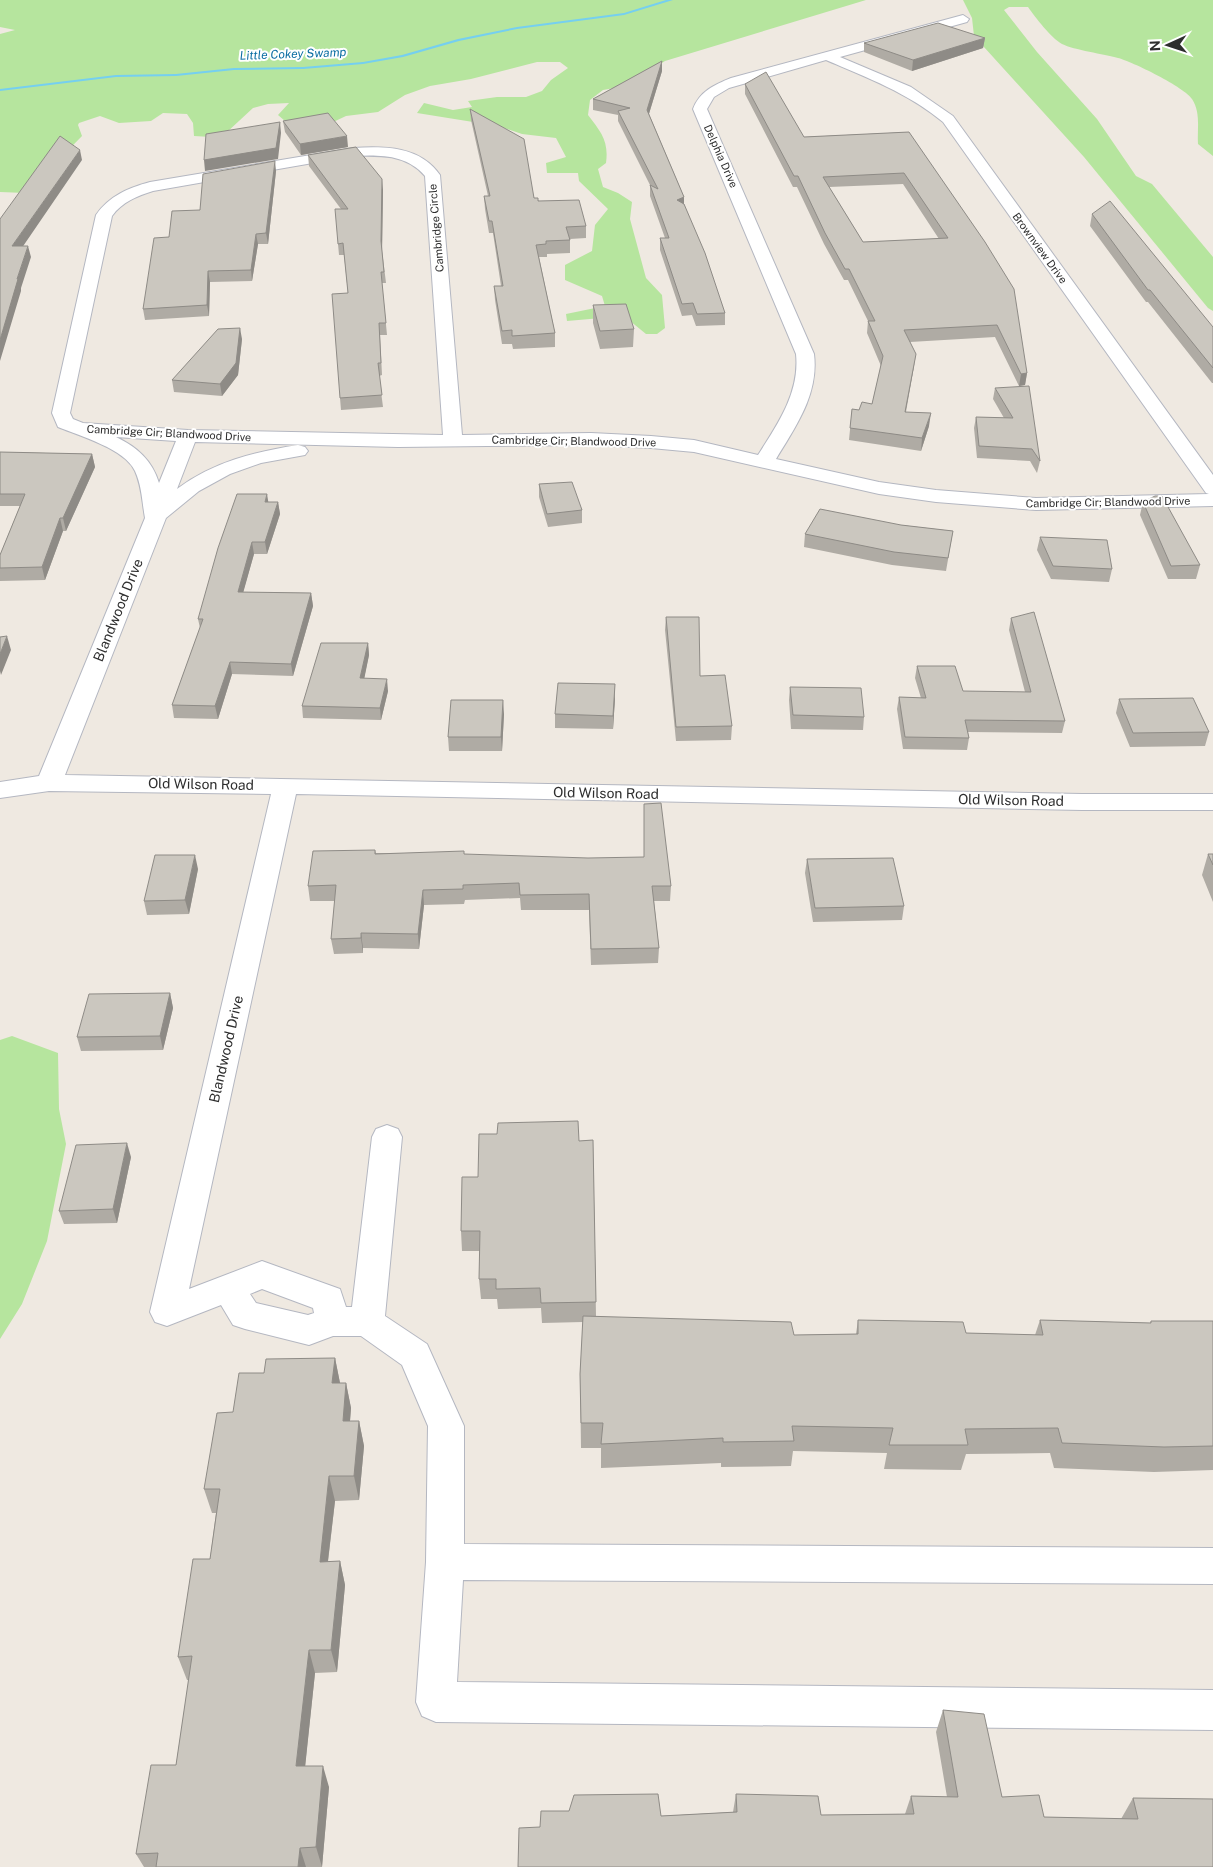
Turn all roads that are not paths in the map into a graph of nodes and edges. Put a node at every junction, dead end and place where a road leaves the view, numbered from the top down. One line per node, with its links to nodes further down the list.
1 (963, 18): 2 (street, Delphia Drive)
2 (827, 56): 7 (street, Delphia Drive); 8 (street, Brownview Drive)
3 (80, 429): 4 (street, Cambridge Cir; Blandwood Drive); 5 (street, Cambridge Circle); 10 (street, Cambridge Circle)
4 (188, 436): 6 (street, Cambridge Cir; Blandwood Drive); 10 (street, Blandwood Drive)
5 (454, 439): 6 (street, Cambridge Cir; Blandwood Drive); 7 (street, Cambridge Cir; Blandwood Drive)
6 (398, 441): 10 (street)
7 (763, 463): 9 (street, Cambridge Cir; Blandwood Drive)
8 (1213, 489)
9 (1213, 500)
10 (155, 517): 11 (street, Blandwood Drive)
11 (49, 784): 12 (street, Old Wilson Road); 13 (street, Old Wilson Road)
12 (285, 786): 14 (street, Old Wilson Road); 16 (street, Blandwood Drive)
13 (0, 790)
14 (1213, 802)
15 (387, 1137): 16 (street)
16 (367, 1322): 17 (street)
17 (445, 1562): 18 (street); 19 (street)
18 (1213, 1566)
19 (1213, 1710)

